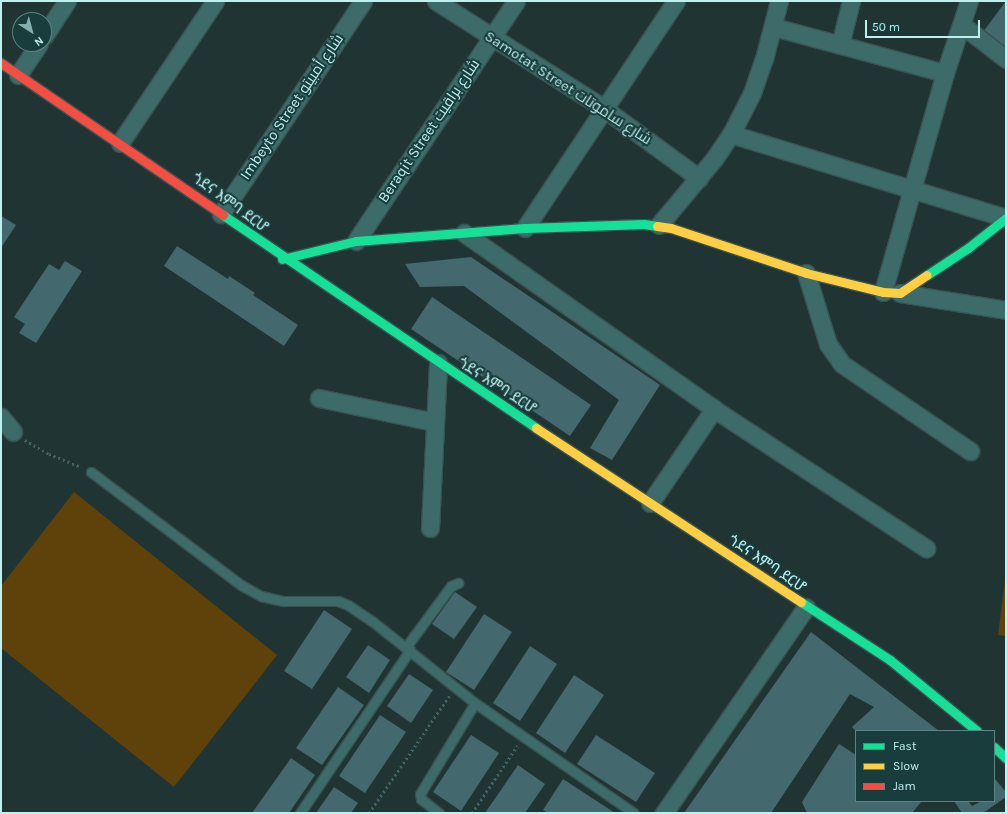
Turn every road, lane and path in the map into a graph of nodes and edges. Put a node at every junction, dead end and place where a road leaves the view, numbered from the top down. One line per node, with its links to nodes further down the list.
1 (68, 1): 10 (street)
2 (214, 1): 22 (street)
3 (363, 1): 25 (street, Imbeyto Street شارع أمبيتو)
4 (436, 1): 13 (street, Samotat Street شارع ساموتات)
5 (516, 1): 13 (street, Beraqit Street شارع براقيت)
6 (676, 1): 20 (street)
7 (780, 1): 12 (street)
8 (851, 1): 14 (street)
9 (969, 1): 11 (street)
10 (52, 24)
11 (962, 25): 16 (street); 18 (street)
12 (774, 27): 14 (street); 21 (street)
13 (492, 38): 20 (street, Samotat Street شارع ساموتات); 30 (street, Beraqit Street شارع براقيت)
14 (840, 45): 18 (street)
15 (34, 52): 19 (street)
16 (1006, 59)
17 (1, 63): 19 (main road, ጎደና እምባ ደርሆ)
18 (945, 73): 24 (street)
19 (18, 75): 22 (main road, ጎደና እምባ ደርሆ)
20 (603, 108): 23 (street, Samotat Street شارع ساموتات); 28 (street)
21 (731, 134): 23 (street); 24 (street)
22 (120, 143): 25 (main road, ጎደና እምባ ደርሆ)
23 (699, 178): 27 (street)
24 (912, 188): 26 (street); 33 (street)
25 (222, 214): 31 (main road, ጎደና እምባ ደርሆ)
26 (1006, 218): 34 (main road)
27 (659, 225): 28 (main road); 32 (main road)
28 (525, 228): 29 (main road)
29 (464, 233): 30 (main road); 38 (street)
30 (356, 241): 31 (main road)
31 (282, 259): 36 (main road, ጎደና እምባ ደርሆ)
32 (806, 273): 33 (main road); 42 (street)
33 (882, 292): 34 (main road)
34 (900, 293): 35 (street)
35 (1006, 310)
36 (438, 363): 40 (street); 44 (main road, ጎደና እምባ ደርሆ)
37 (319, 398): 40 (street)
38 (714, 409): 44 (street); 46 (street)
39 (1, 417): 41 (street)
40 (434, 422): 45 (street)
41 (13, 432): 43 (path)
42 (970, 451)
43 (91, 472): 49 (lane)
44 (650, 503): 48 (main road, ጎደና እምባ ደርሆ)
45 (430, 528)
46 (926, 548)
47 (458, 583): 49 (lane)
48 (806, 607): 52 (main road, ጎደና እምባ ደርሆ); 61 (street)
49 (408, 648): 50 (lane); 56 (lane)
50 (455, 688): 51 (lane); 57 (path)
51 (475, 703): 53 (lane); 58 (lane)
52 (975, 730)
53 (523, 737): 59 (path); 60 (lane)
54 (995, 748): 55 (main road)
55 (1006, 758)
56 (300, 813)
57 (370, 813)
58 (440, 813)
59 (472, 813)
60 (634, 813)
61 (664, 813)

